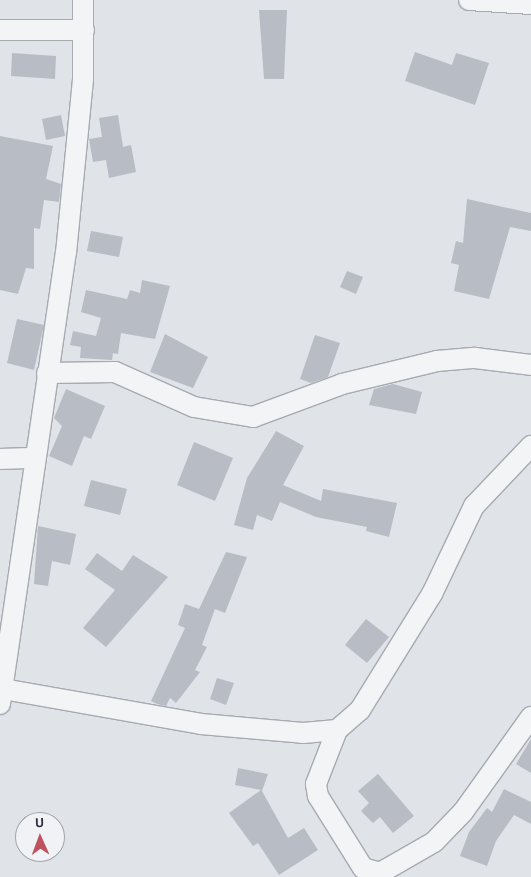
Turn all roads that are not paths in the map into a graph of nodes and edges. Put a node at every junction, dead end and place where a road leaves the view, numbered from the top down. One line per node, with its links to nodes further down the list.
1 (83, 0): 5 (street)
2 (469, 0): 3 (street)
3 (531, 4)
4 (0, 30): 5 (street)
5 (84, 30): 7 (street)
6 (531, 364): 7 (street)
7 (47, 374): 9 (street)
8 (531, 446): 13 (street)
9 (35, 458): 10 (street); 11 (street)
10 (0, 459)
11 (2, 697): 13 (street)
12 (531, 717): 13 (street)
13 (337, 730)

